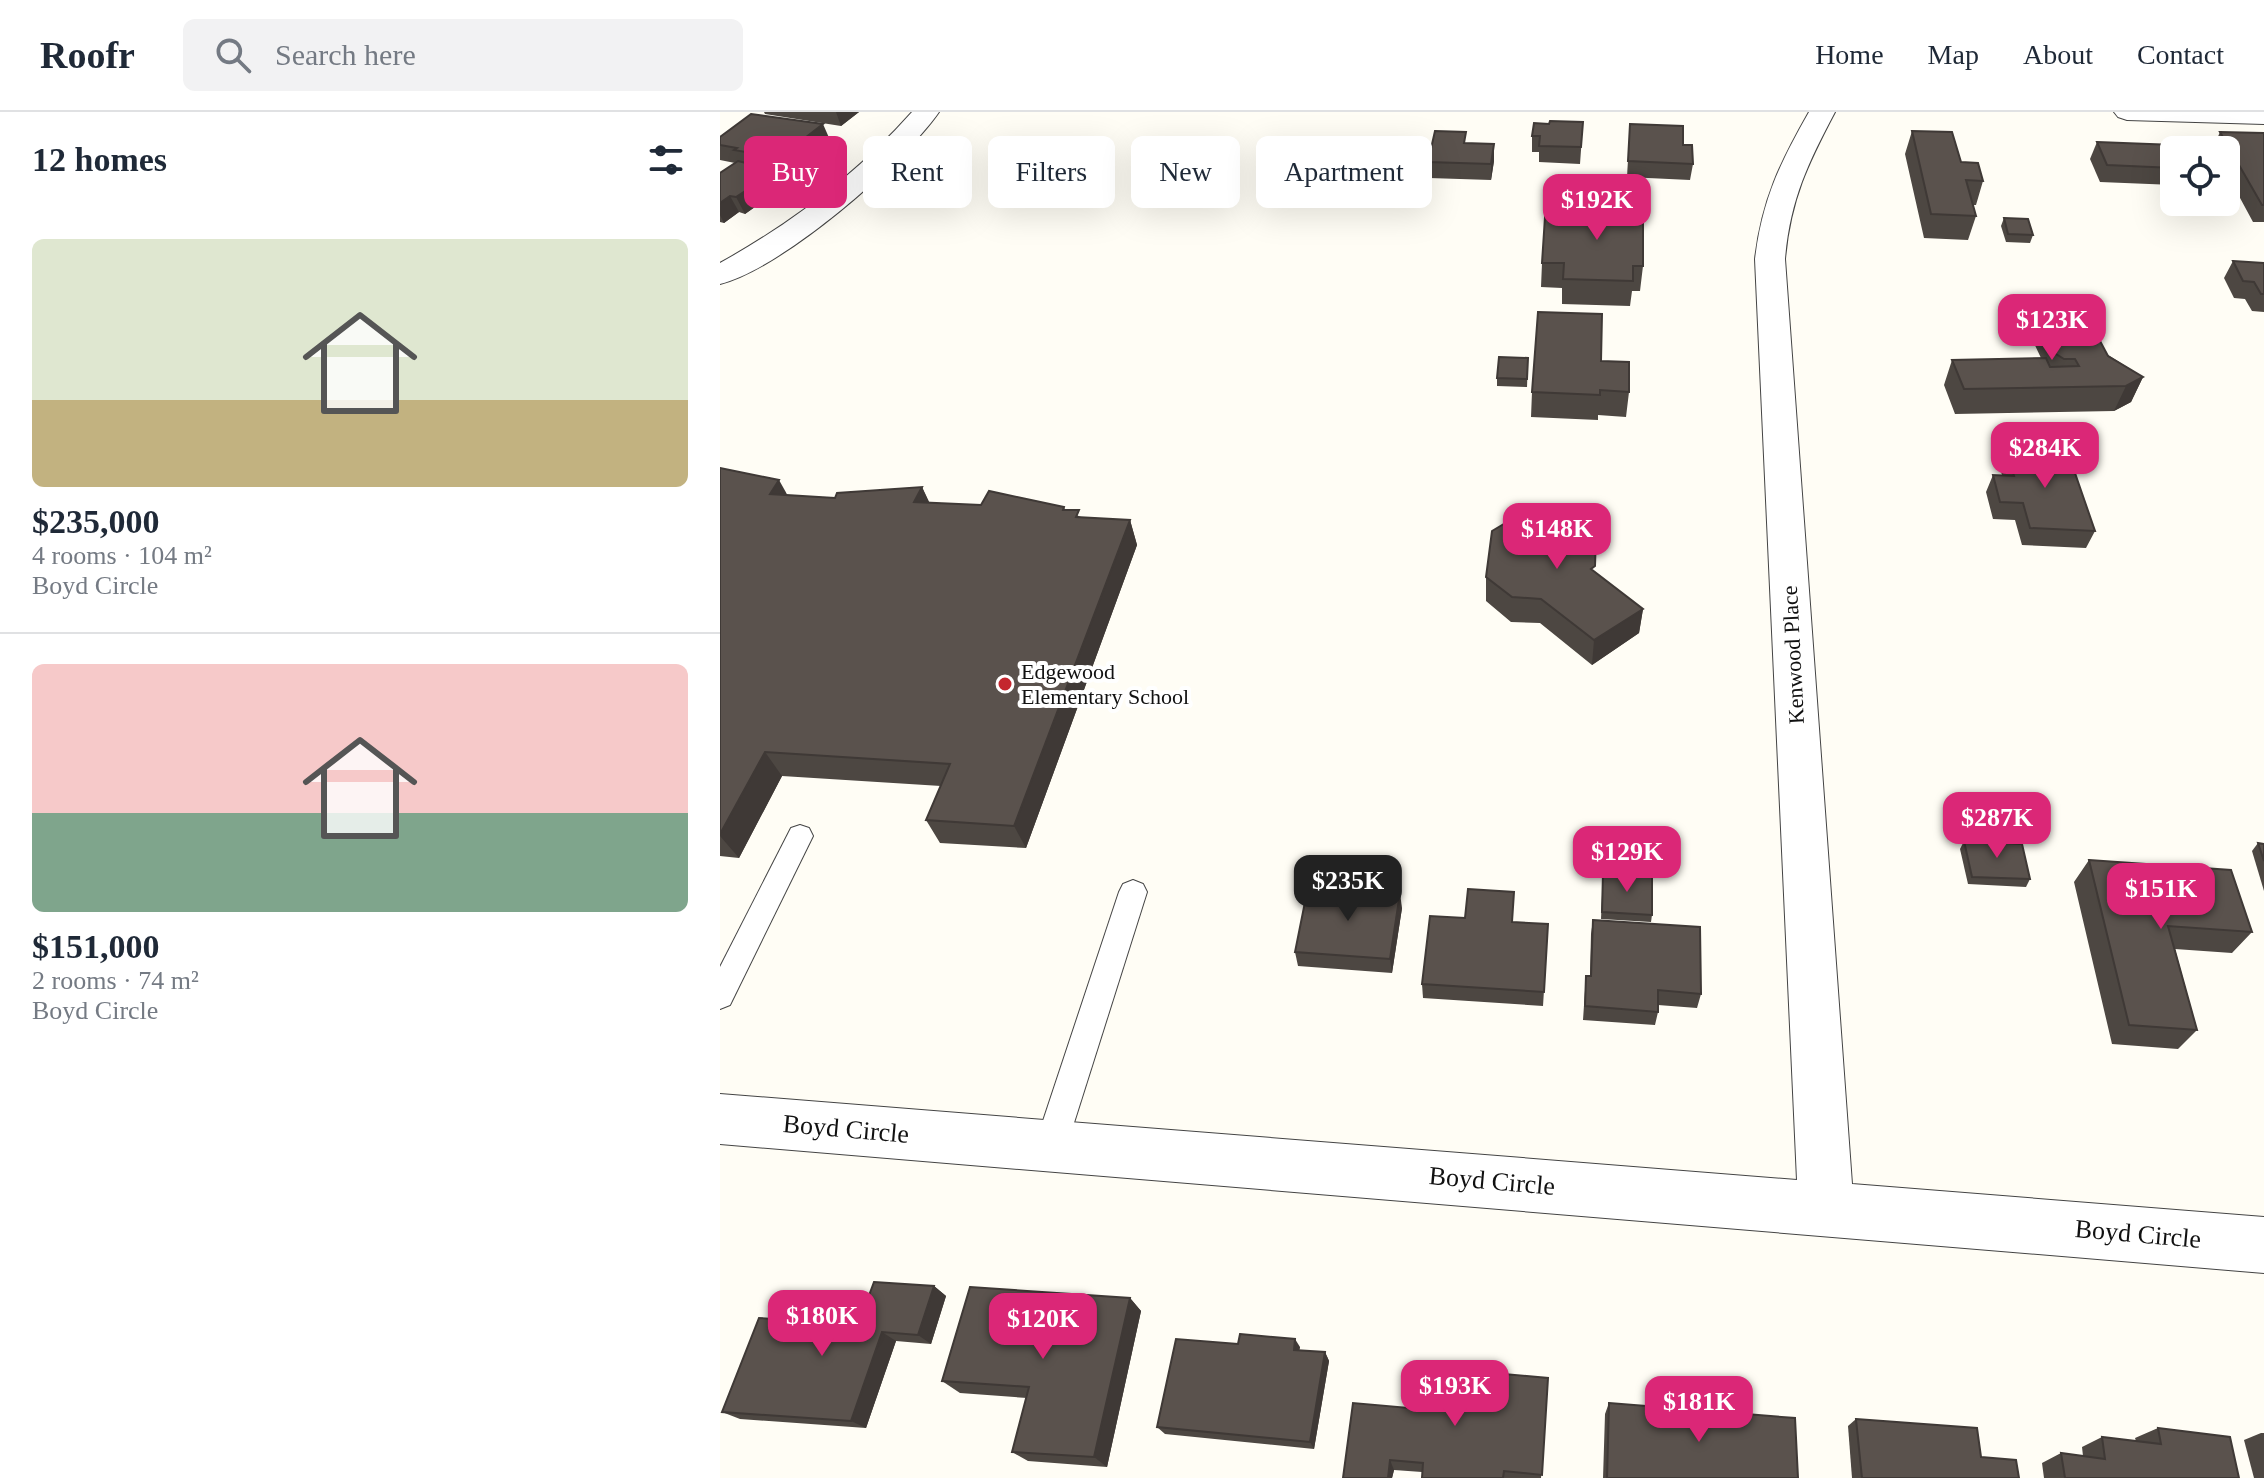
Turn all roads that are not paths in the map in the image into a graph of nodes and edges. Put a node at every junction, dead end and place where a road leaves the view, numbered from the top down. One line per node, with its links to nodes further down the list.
1 (926, 112): 5 (street)
2 (1822, 112): 11 (street, Kenwood Place)
3 (2127, 112): 4 (street)
4 (2264, 116)
5 (720, 275)
6 (800, 836): 8 (lane)
7 (1133, 892): 10 (lane)
8 (720, 996)
9 (720, 1119): 10 (street, Boyd Circle)
10 (1051, 1145): 11 (street, Boyd Circle)
11 (1826, 1209): 12 (street, Boyd Circle)
12 (2264, 1245)

